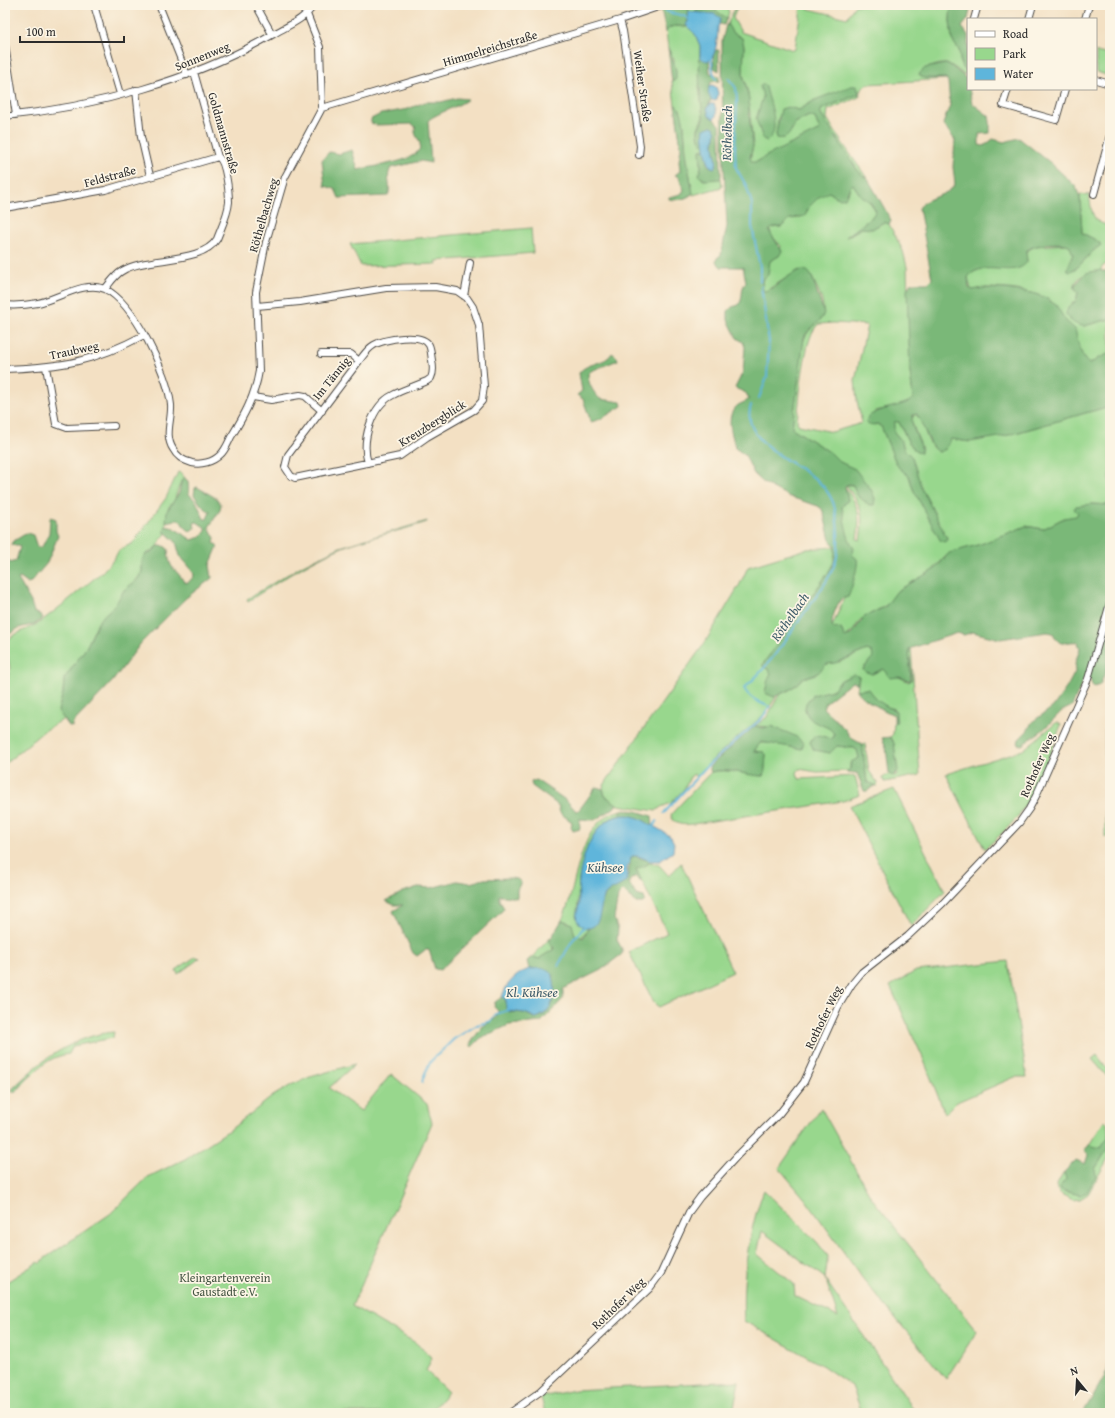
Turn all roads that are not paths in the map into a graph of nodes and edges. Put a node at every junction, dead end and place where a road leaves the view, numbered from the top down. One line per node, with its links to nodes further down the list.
1 (94, 5): 23 (street)
2 (159, 5): 17 (street)
3 (256, 5): 14 (street)
4 (314, 5): 9 (street)
5 (661, 5): 13 (street, Himmelreichstraße)
6 (978, 5): 10 (street)
7 (1033, 5): 11 (street)
8 (1088, 5): 12 (street)
9 (307, 14): 14 (street); 24 (street)
10 (974, 18)
11 (1029, 18)
12 (1084, 18)
13 (620, 20): 24 (street, Himmelreichstraße); 28 (street, Weiher Straße)
14 (272, 34): 16 (street, Sonnenweg)
15 (5, 45): 25 (street)
16 (194, 72): 17 (street, Sonnenweg); 29 (street, Goldmannstraße)
17 (187, 75): 20 (street, Sonnenweg)
18 (1097, 80): 19 (street)
19 (1110, 84)
20 (136, 90): 23 (street, Sonnenweg); 30 (street)
21 (1008, 90): 22 (street)
22 (1065, 90)
23 (120, 94): 25 (street, Sonnenweg)
24 (322, 108): 37 (street, Röthelbachweg)
25 (16, 115): 26 (street, Sonnenweg)
26 (5, 116)
27 (1110, 135): 31 (street)
28 (639, 155)
29 (218, 157): 30 (street, Feldstraße); 34 (street, Goldmannstraße)
30 (150, 176): 32 (street, Feldstraße)
31 (1094, 194)
32 (5, 208)
33 (470, 263): 35 (street)
34 (105, 289): 36 (street); 38 (street)
35 (464, 296): 37 (street); 46 (street, Kreuzbergblick)
36 (5, 305)
37 (257, 306): 43 (street, Röthelbachweg)
38 (144, 336): 41 (street, Traubweg); 43 (street, Röthelbachweg)
39 (321, 354): 40 (street, Im Tännig)
40 (360, 361): 44 (street, Im Tännig); 46 (street, Im Tännig)
41 (46, 367): 42 (street, Traubweg); 45 (street)
42 (5, 369)
43 (253, 397): 44 (street, Im Tännig)
44 (322, 410): 46 (street, Kreuzbergblick)
45 (114, 426)
46 (368, 463)
47 (1110, 603): 48 (street, Rothofer Weg)
48 (510, 1413)

